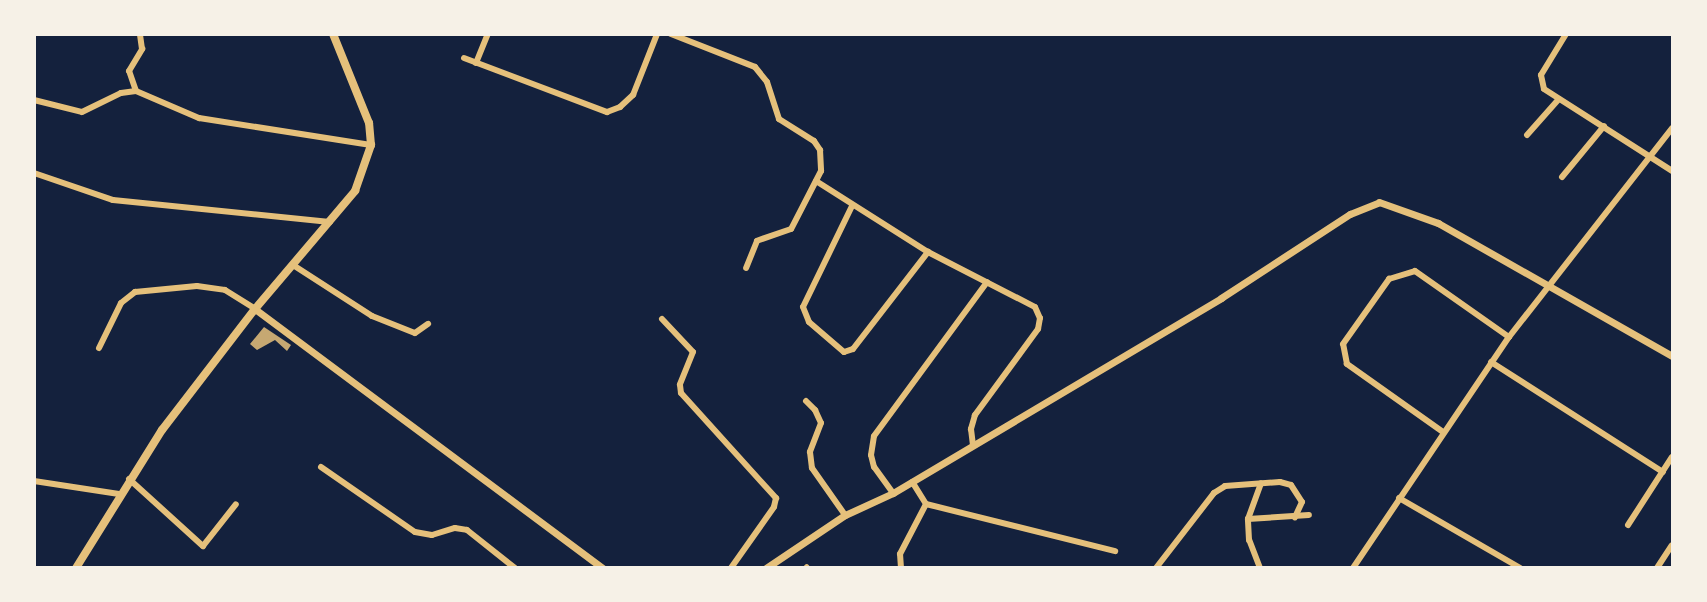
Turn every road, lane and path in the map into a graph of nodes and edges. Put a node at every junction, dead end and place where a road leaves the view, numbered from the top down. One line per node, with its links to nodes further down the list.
1 (140, 34): 9 (street)
2 (333, 34): 15 (main road)
3 (488, 34): 8 (street)
4 (657, 34): 8 (street)
5 (671, 34): 20 (street)
6 (1566, 34): 10 (street)
7 (464, 58): 8 (street)
8 (476, 63)
9 (136, 92): 11 (street); 15 (street)
10 (1559, 99): 12 (street); 14 (street)
11 (34, 100)
12 (1604, 126): 16 (street); 19 (street)
13 (1672, 128): 16 (street)
14 (1527, 135)
15 (371, 145): 22 (main road)
16 (1654, 156): 17 (street); 27 (street)
17 (1672, 171)
18 (34, 173): 22 (street)
19 (1562, 177)
20 (816, 181): 21 (street); 25 (street)
21 (852, 206): 23 (street); 23 (street)
22 (330, 222): 24 (main road)
23 (928, 252): 26 (street)
24 (293, 265): 28 (main road); 30 (street)
25 (746, 268)
26 (987, 282): 37 (street); 45 (street)
27 (1550, 284): 31 (street); 33 (street); 37 (street)
28 (255, 309): 32 (street); 41 (main road); 59 (street)
29 (662, 319): 60 (street)
30 (428, 324)
31 (1509, 337): 34 (street); 36 (street)
32 (99, 348)
33 (1672, 356)
34 (1491, 362): 36 (street); 40 (street)
35 (806, 402): 50 (street)
36 (1443, 432): 47 (street)
37 (973, 446): 43 (street)
38 (1672, 457): 40 (street)
39 (321, 467): 58 (street)
40 (1663, 472): 54 (street)
41 (129, 479): 46 (main road); 48 (street)
42 (34, 481): 46 (street)
43 (912, 482): 45 (street); 49 (street)
44 (1261, 483): 52 (street); 53 (street); 63 (street)
45 (893, 493): 50 (street)
46 (119, 494): 57 (main road)
47 (1399, 498): 65 (street); 66 (street)
48 (236, 504)
49 (926, 504): 56 (street); 62 (street)
50 (845, 515): 61 (street)
51 (1309, 515): 52 (street)
52 (1295, 517): 53 (street)
53 (1248, 519): 64 (street)
54 (1628, 525)
55 (1672, 545): 67 (street)
56 (1115, 551)
57 (76, 567)
58 (515, 567)
59 (603, 567)
60 (731, 567)
61 (766, 567)
62 (902, 567)
63 (1156, 567)
64 (1260, 567)
65 (1353, 567)
66 (1520, 567)
67 (1657, 567)

